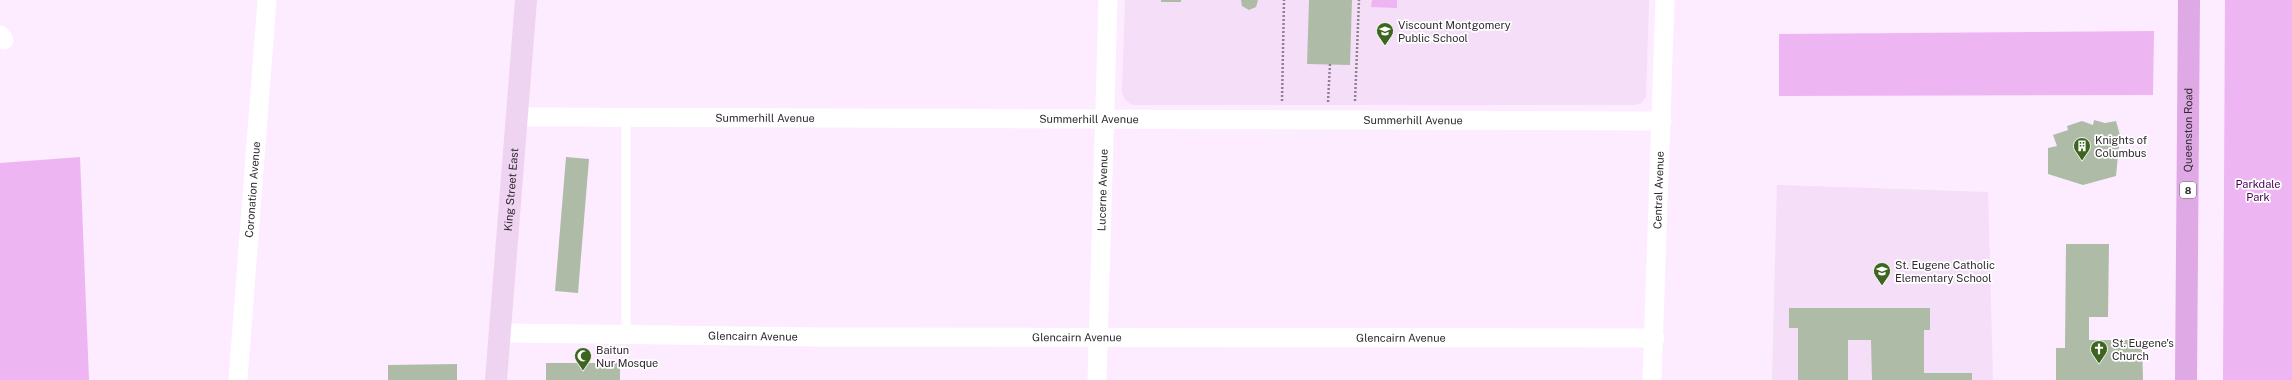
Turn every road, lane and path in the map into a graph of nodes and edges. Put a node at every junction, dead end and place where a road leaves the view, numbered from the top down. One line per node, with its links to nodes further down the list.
1 (267, 0): 20 (street, Coronation Avenue)
2 (526, 0): 9 (main road, King Street East)
3 (1108, 0): 11 (street, Lucerne Avenue)
4 (1284, 0): 12 (path)
5 (1359, 0): 14 (path)
6 (1665, 0): 15 (street, Central Avenue)
7 (2189, 0): 24 (main road, Queenston Road / 8)
8 (1330, 64): 13 (path)
9 (516, 117): 10 (street, Summerhill Avenue); 16 (main road, King Street East)
10 (626, 118): 11 (street, Summerhill Avenue); 17 (lane)
11 (1105, 119): 12 (street, Summerhill Avenue); 18 (street, Lucerne Avenue)
12 (1281, 120): 13 (street, Summerhill Avenue)
13 (1326, 120): 14 (street, Summerhill Avenue)
14 (1354, 120): 15 (street, Summerhill Avenue)
15 (1662, 121): 19 (street, Central Avenue)
16 (500, 334): 17 (street, Glencairn Avenue); 21 (main road, King Street East)
17 (626, 335): 18 (street, Glencairn Avenue)
18 (1098, 336): 19 (street, Glencairn Avenue); 22 (street, Lucerne Avenue)
19 (1655, 338): 23 (street, Central Avenue)
20 (238, 380)
21 (496, 380)
22 (1097, 380)
23 (1652, 380)
24 (2186, 380)

